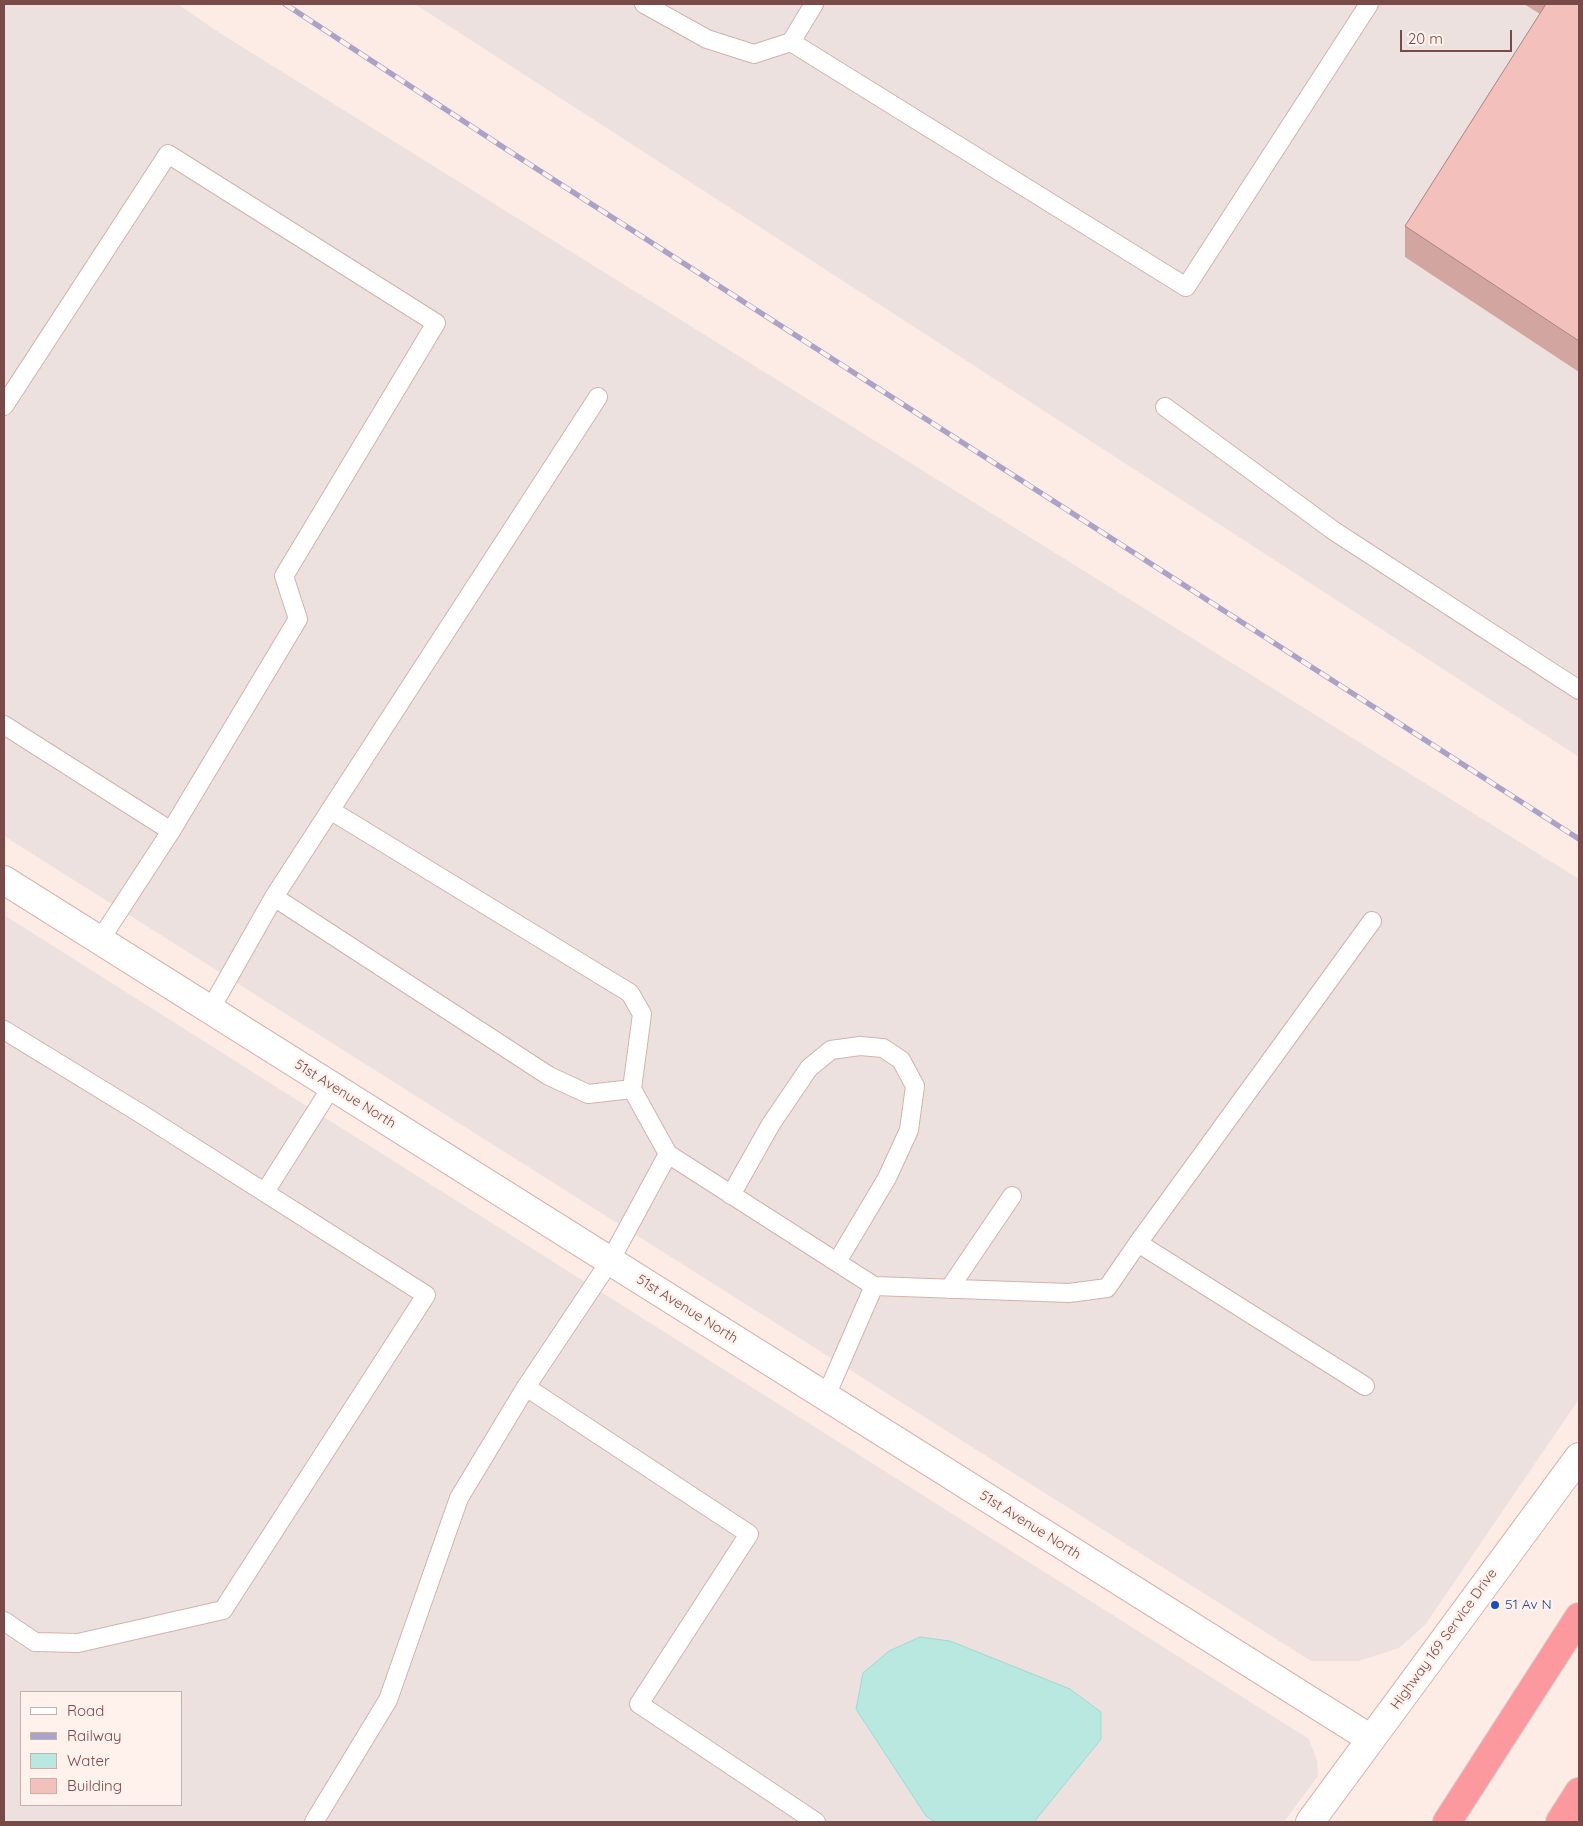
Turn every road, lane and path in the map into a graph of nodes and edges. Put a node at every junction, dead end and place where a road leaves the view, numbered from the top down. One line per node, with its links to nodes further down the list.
1 (644, 4): 4 (lane)
2 (814, 4): 4 (lane)
3 (1369, 4): 4 (lane)
4 (791, 42)
5 (598, 397): 10 (lane)
6 (4, 406): 11 (lane)
7 (1165, 407): 8 (lane)
8 (1579, 690)
9 (4, 725): 11 (lane)
10 (330, 810): 13 (lane); 19 (lane)
11 (171, 831): 15 (lane)
12 (4, 880): 15 (street, 51st Avenue North)
13 (274, 897): 16 (lane); 19 (lane)
14 (1372, 921): 24 (lane)
15 (100, 940): 16 (street, 51st Avenue North)
16 (210, 1010): 18 (street, 51st Avenue North)
17 (4, 1030): 21 (lane)
18 (332, 1086): 21 (lane); 25 (street, 51st Avenue North)
19 (632, 1089): 20 (lane)
20 (668, 1154): 22 (lane); 25 (lane)
21 (265, 1192): 34 (lane)
22 (731, 1195): 26 (lane); 26 (lane)
23 (1012, 1196): 28 (lane)
24 (1138, 1243): 28 (lane); 29 (lane)
25 (610, 1261): 30 (lane); 31 (street, 51st Avenue North)
26 (837, 1262): 27 (lane)
27 (874, 1286): 28 (lane); 31 (lane)
28 (949, 1289)
29 (1365, 1386)
30 (526, 1387): 37 (lane); 38 (lane)
31 (826, 1396): 35 (street, 51st Avenue North)
32 (1579, 1457): 35 (street, Highway 169 Service Drive)
33 (1579, 1617): 40 (highway)
34 (4, 1622)
35 (1371, 1739): 39 (street, Highway 169 Service Drive)
36 (1579, 1792): 41 (highway)
37 (314, 1822)
38 (816, 1822)
39 (1310, 1822)
40 (1447, 1822)
41 (1560, 1822)

